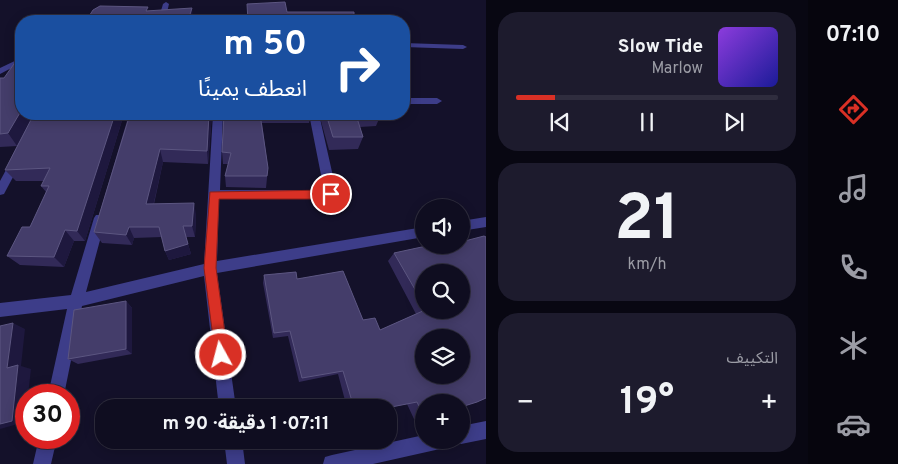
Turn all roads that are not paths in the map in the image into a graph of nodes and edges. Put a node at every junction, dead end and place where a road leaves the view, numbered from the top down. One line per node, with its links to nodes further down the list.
1 (166, 4): 3 (street)
2 (224, 6): 4 (street)
3 (163, 15)
4 (223, 15)
5 (410, 45): 6 (street)
6 (463, 47)
7 (15, 63): 8 (street)
8 (0, 72)
9 (410, 101): 10 (street)
10 (437, 101)
11 (218, 120): 15 (street)
12 (315, 120): 15 (street)
13 (23, 148): 14 (street)
14 (0, 191)
15 (214, 195): 20 (street)
16 (104, 208): 21 (street)
17 (486, 222): 18 (street)
18 (470, 225)
19 (415, 234): 20 (street)
20 (210, 268): 21 (street); 24 (street)
21 (76, 301): 22 (street); 23 (street)
22 (0, 310)
23 (58, 384)
24 (227, 399)
25 (486, 430): 26 (street)
26 (470, 433)
27 (415, 446): 32 (street)
28 (45, 449): 30 (street)
29 (234, 449): 31 (street)
30 (42, 464)
31 (236, 464)
32 (332, 464)

